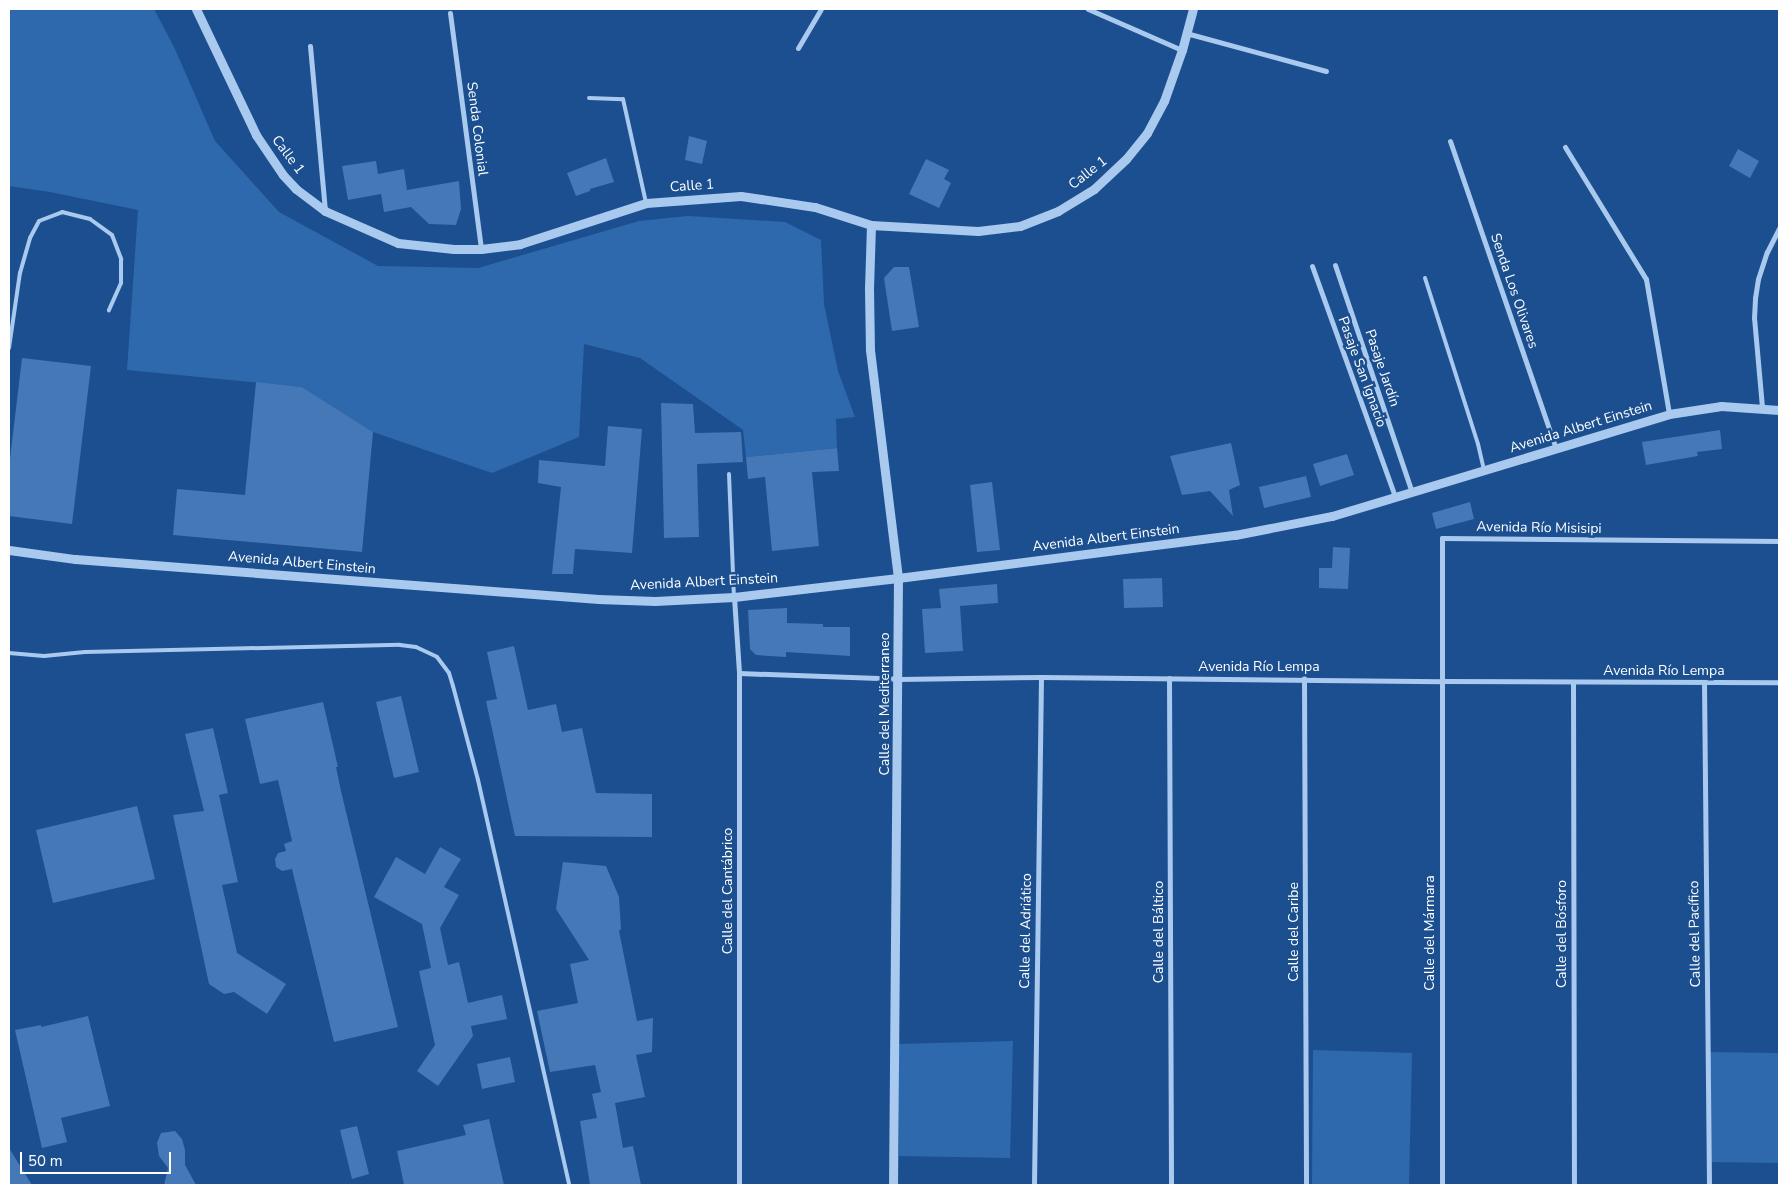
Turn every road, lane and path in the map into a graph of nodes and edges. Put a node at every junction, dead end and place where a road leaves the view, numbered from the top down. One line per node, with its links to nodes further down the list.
1 (196, 9): 15 (street, Calle 1)
2 (821, 9): 8 (street)
3 (1088, 9): 9 (street)
4 (1193, 9): 6 (street, Calle 1)
5 (450, 13): 18 (street, Senda Colonial)
6 (1186, 33): 9 (street, Calle 1); 10 (street)
7 (310, 46): 15 (street)
8 (798, 48)
9 (1182, 50): 16 (street, Calle 1)
10 (1326, 72)
11 (589, 98): 14 (lane)
12 (1450, 141): 27 (street, Senda Los Olivares)
13 (1565, 147): 26 (street)
14 (646, 204): 16 (street, Calle 1); 18 (street, Calle 1)
15 (326, 211): 18 (street, Calle 1)
16 (872, 225): 34 (street, Calle del Mediterraneo)
17 (1779, 228): 24 (street)
18 (481, 249)
19 (1335, 265): 30 (street, Pasaje Jardín)
20 (1312, 266): 31 (street, Pasaje San Ignacio)
21 (1425, 278): 28 (lane)
22 (109, 310): 23 (lane)
23 (9, 348)
24 (1762, 407): 25 (street, Avenida Albert Einstein); 26 (street, Avenida Albert Einstein)
25 (1779, 410)
26 (1669, 414): 27 (street, Avenida Albert Einstein)
27 (1556, 448): 28 (street, Avenida Albert Einstein)
28 (1485, 472): 30 (street, Avenida Albert Einstein)
29 (729, 474): 35 (lane)
30 (1413, 493): 31 (street, Avenida Albert Einstein)
31 (1396, 498): 34 (street, Avenida Albert Einstein)
32 (1779, 541): 42 (street, Avenida Río Misisipi)
33 (9, 550): 35 (street, Avenida Albert Einstein)
34 (898, 578): 35 (street, Avenida Albert Einstein); 41 (street, Calle del Mediterraneo)
35 (734, 597): 37 (street, Calle del Cantábrico)
36 (9, 653): 46 (lane)
37 (739, 673): 41 (street, Avenida Río Lempa); 47 (street, Calle del Cantábrico)
38 (1041, 676): 39 (street, Avenida Río Lempa); 41 (street, Avenida Río Lempa); 49 (street, Calle del Adriático)
39 (1169, 678): 40 (street, Avenida Río Lempa); 50 (street, Calle del Báltico)
40 (1304, 678): 42 (street, Avenida Río Lempa); 51 (street, Calle del Caribe)
41 (899, 680): 48 (street, Calle del Mediterraneo)
42 (1441, 681): 43 (street, Avenida Río Lempa); 52 (street, Calle del Mármara)
43 (1573, 682): 44 (street, Avenida Río Lempa); 53 (street, Calle del Bósforo)
44 (1704, 682): 45 (street, Avenida Río Lempa); 54 (street, Calle del Pacífico)
45 (1779, 682)
46 (569, 1185)
47 (739, 1185)
48 (893, 1185)
49 (1034, 1185)
50 (1171, 1185)
51 (1306, 1185)
52 (1442, 1185)
53 (1574, 1185)
54 (1709, 1185)

